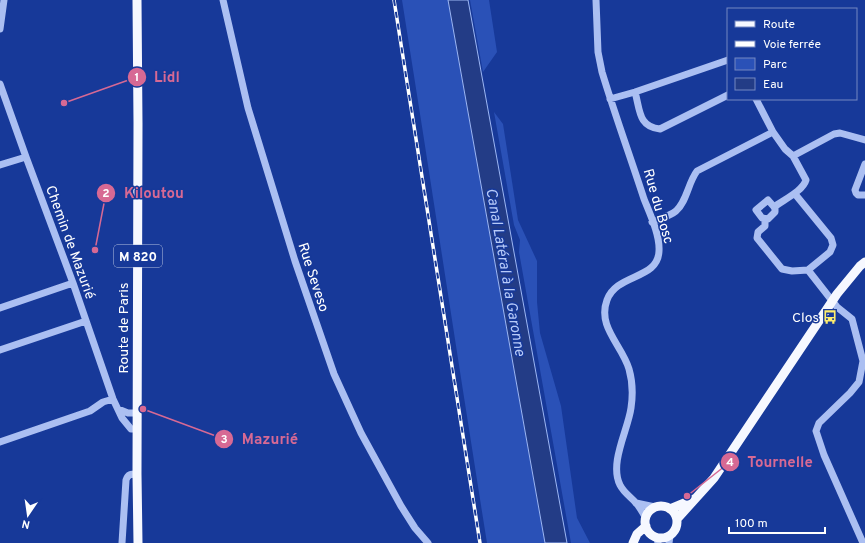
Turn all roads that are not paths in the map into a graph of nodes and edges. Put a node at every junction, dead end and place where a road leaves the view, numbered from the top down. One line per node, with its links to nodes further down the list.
1 (4, 0): 5 (street)
2 (138, 0): 32 (main road, Route de Paris / M 820)
3 (223, 0): 46 (street, Rue Seveso)
4 (596, 0): 10 (street, Rue du Bosc)
5 (0, 29)
6 (727, 60): 8 (street)
7 (0, 84): 15 (street, Chemin de Mazurié)
8 (635, 92): 9 (street); 10 (street)
9 (727, 96)
10 (610, 99): 22 (street, Rue du Bosc)
11 (757, 100): 12 (street)
12 (773, 132): 14 (street); 22 (street)
13 (865, 140): 14 (street)
14 (793, 156): 18 (street)
15 (26, 157): 16 (street); 25 (street, Chemin de Mazurié)
16 (0, 165)
17 (864, 170): 19 (street)
18 (795, 194): 20 (street); 24 (street)
19 (865, 195)
20 (774, 207): 21 (street); 21 (street)
21 (765, 219): 24 (street)
22 (652, 222): 37 (street, Rue du Bosc)
23 (865, 262): 26 (main road)
24 (808, 270): 26 (street)
25 (73, 283): 27 (street); 28 (street, Chemin de Mazurié)
26 (833, 301): 36 (main road); 48 (street)
27 (0, 308)
28 (86, 321): 29 (street); 30 (street, Chemin de Mazurié)
29 (0, 350)
30 (113, 399): 31 (street, Chemin de Mazurié); 34 (street)
31 (118, 409): 32 (street); 33 (street, Chemin de Mazurié)
32 (137, 413): 33 (main road, Route de Paris / M 820)
33 (137, 429): 35 (main road, Route de Paris / M 820)
34 (0, 442)
35 (132, 475): 44 (street); 45 (main road, Route de Paris / M 820)
36 (695, 498): 39 (main road); 40 (main road)
37 (636, 503): 38 (street); 41 (street, Rue du Bosc)
38 (655, 508): 39 (main road); 41 (main road)
39 (670, 509): 40 (main road)
40 (677, 519): 43 (main road)
41 (646, 522): 42 (main road); 47 (main road)
42 (656, 539): 43 (main road); 47 (main road)
43 (670, 540)
44 (122, 543)
45 (137, 543)
46 (428, 543)
47 (633, 543)
48 (863, 543)

